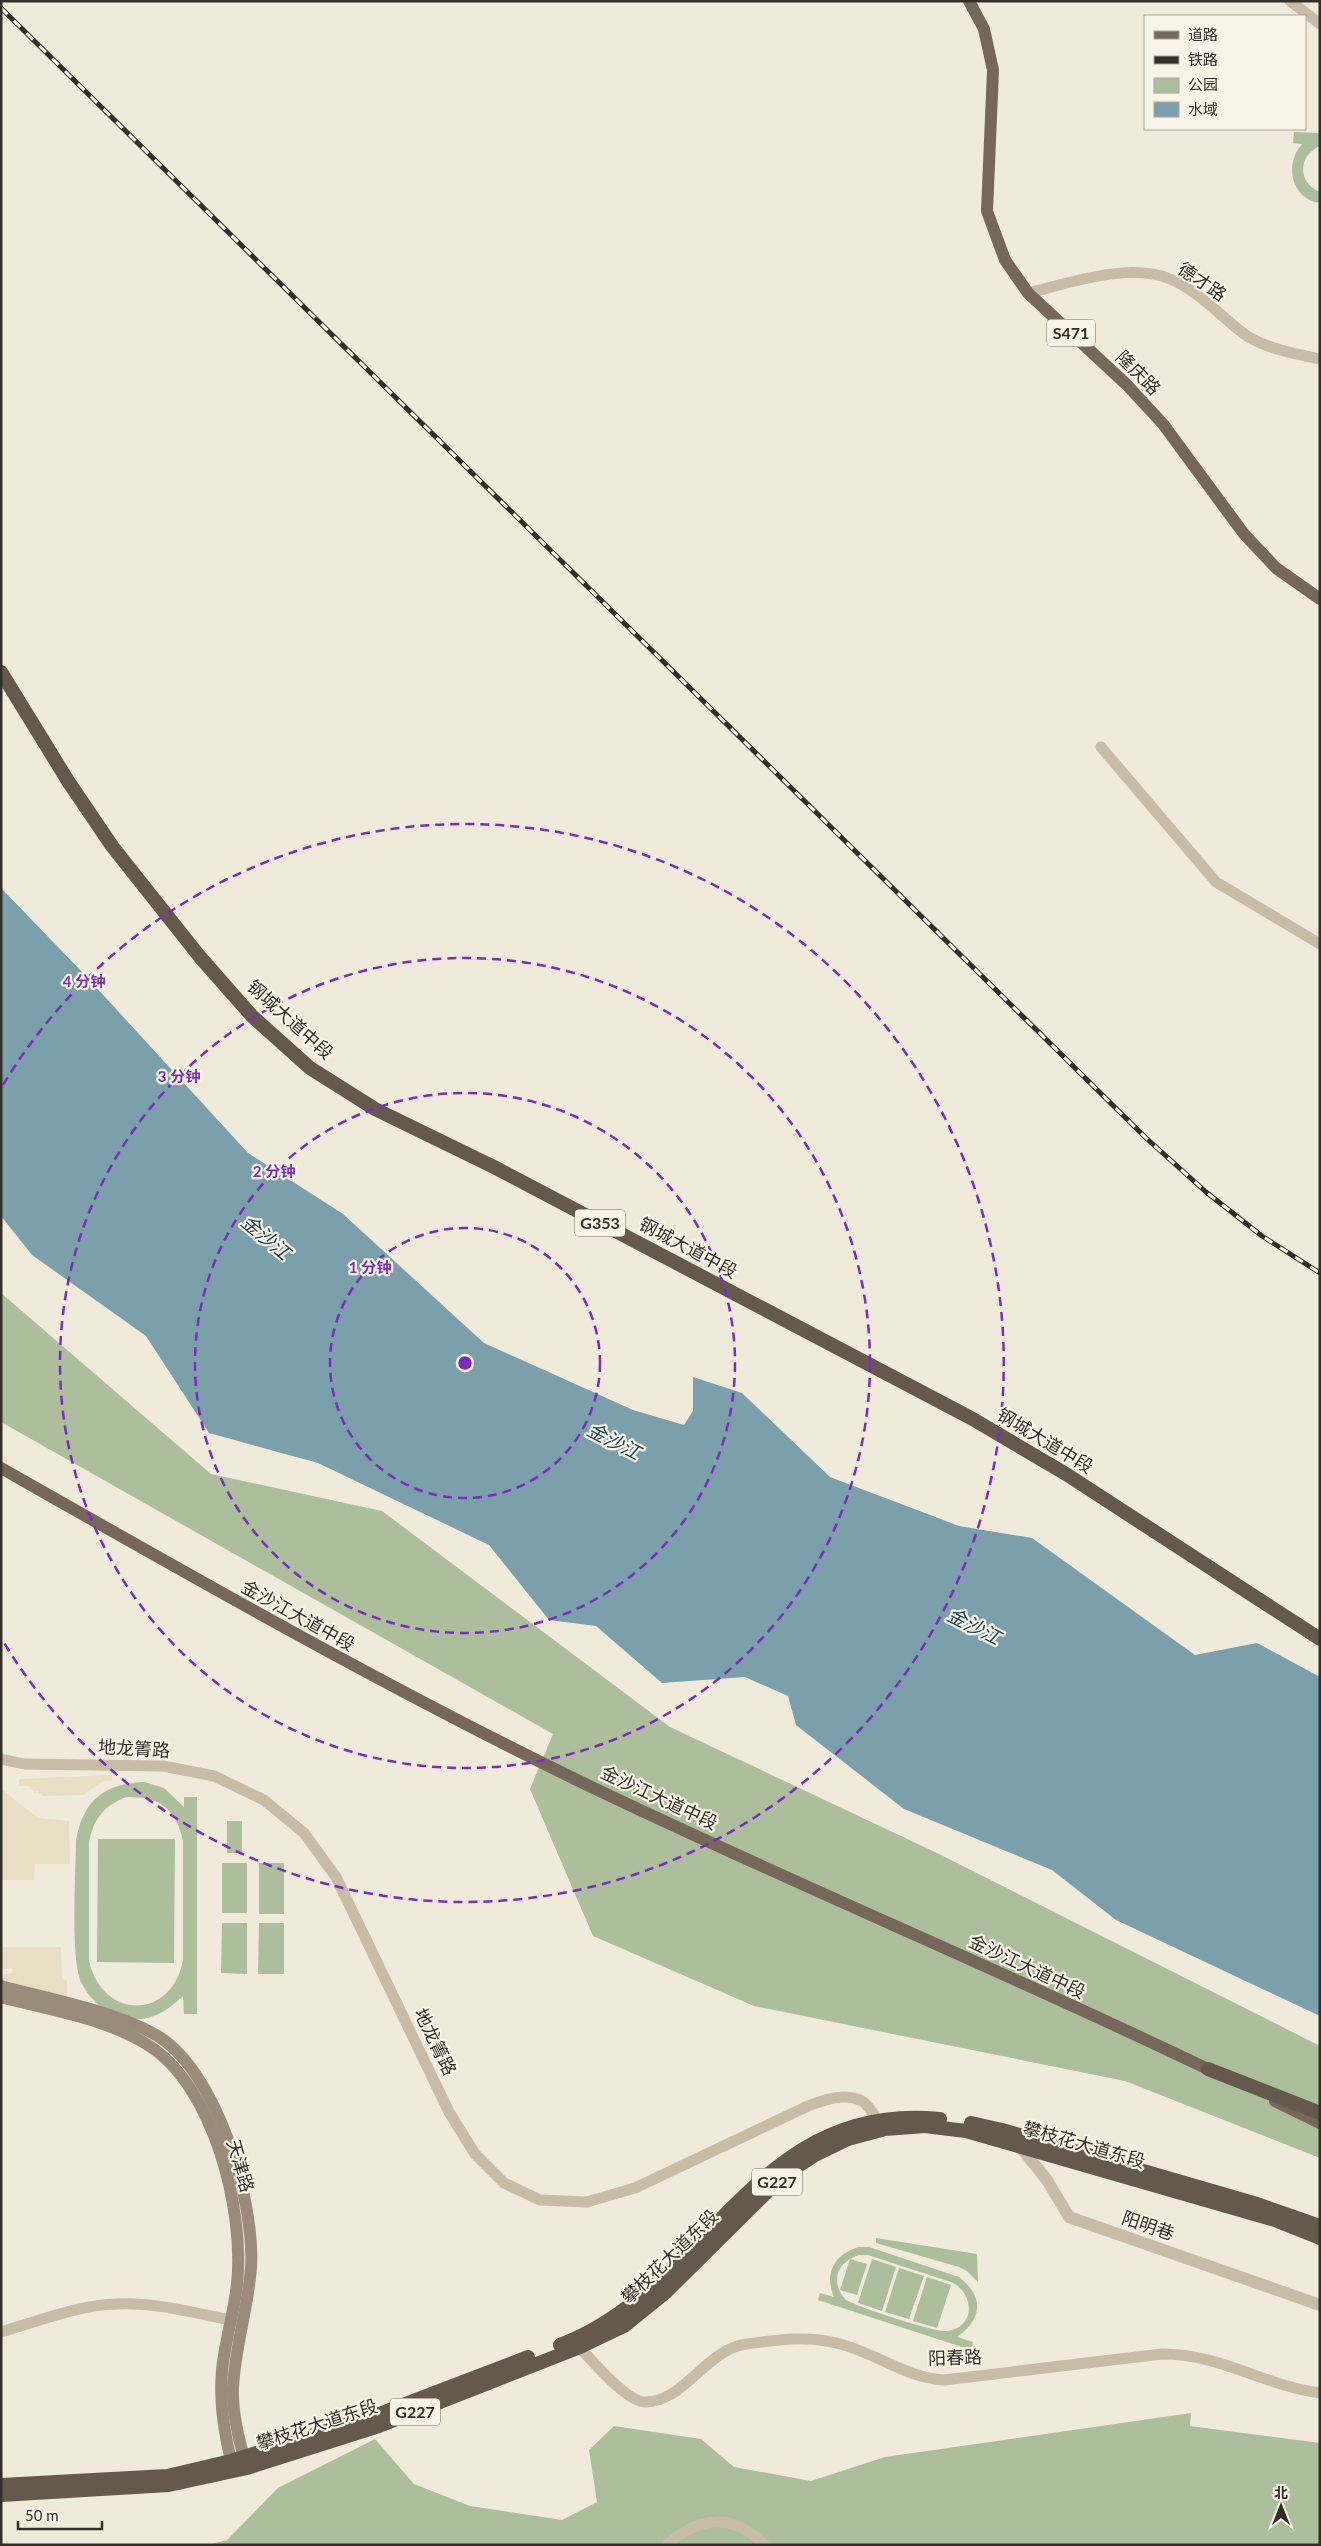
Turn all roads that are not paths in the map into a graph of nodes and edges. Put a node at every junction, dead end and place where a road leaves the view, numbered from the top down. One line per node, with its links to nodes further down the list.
1 (969, 1): 4 (main road, 隆庆路 / S471)
2 (1297, 4): 3 (street)
3 (1320, 24)
4 (1028, 292): 5 (street, 德才路); 6 (main road, 隆庆路 / S471)
5 (1320, 359)
6 (1320, 599)
7 (1, 672): 11 (highway, 钢城大道中段 / G353)
8 (1101, 747): 9 (street)
9 (1320, 944)
10 (1, 1468): 15 (main road, 金沙江大道中段)
11 (1320, 1639)
12 (1, 1759): 18 (street, 地龙箐路)
13 (1, 1986): 29 (main road)
14 (1, 1997): 25 (main road, 天津路)
15 (1208, 2069): 16 (highway)
16 (1277, 2099): 17 (highway); 19 (main road)
17 (1320, 2113)
18 (877, 2119): 20 (highway, 攀枝花大道东段 / G227); 27 (highway, 攀枝花大道东段 / G227)
19 (1320, 2123)
20 (1002, 2130): 21 (street, 阳明巷); 22 (highway, 攀枝花大道东段 / G227)
21 (1020, 2145): 23 (highway, 攀枝花大道东段 / G227); 24 (street, 阳明巷); 27 (highway, 攀枝花大道东段 / G227)
22 (1320, 2226)
23 (1320, 2238)
24 (1320, 2306)
25 (231, 2320): 26 (street); 29 (main road, 天津路)
26 (1, 2332)
27 (576, 2344): 28 (street, 阳春路); 29 (highway, 攀枝花大道东段 / G227)
28 (1320, 2393)
29 (239, 2464): 30 (highway, 攀枝花大道东段 / G227); 31 (highway, 攀枝花大道东段 / G227)
30 (1, 2485)
31 (1, 2495)
32 (667, 2545): 33 (street)
33 (764, 2545)

